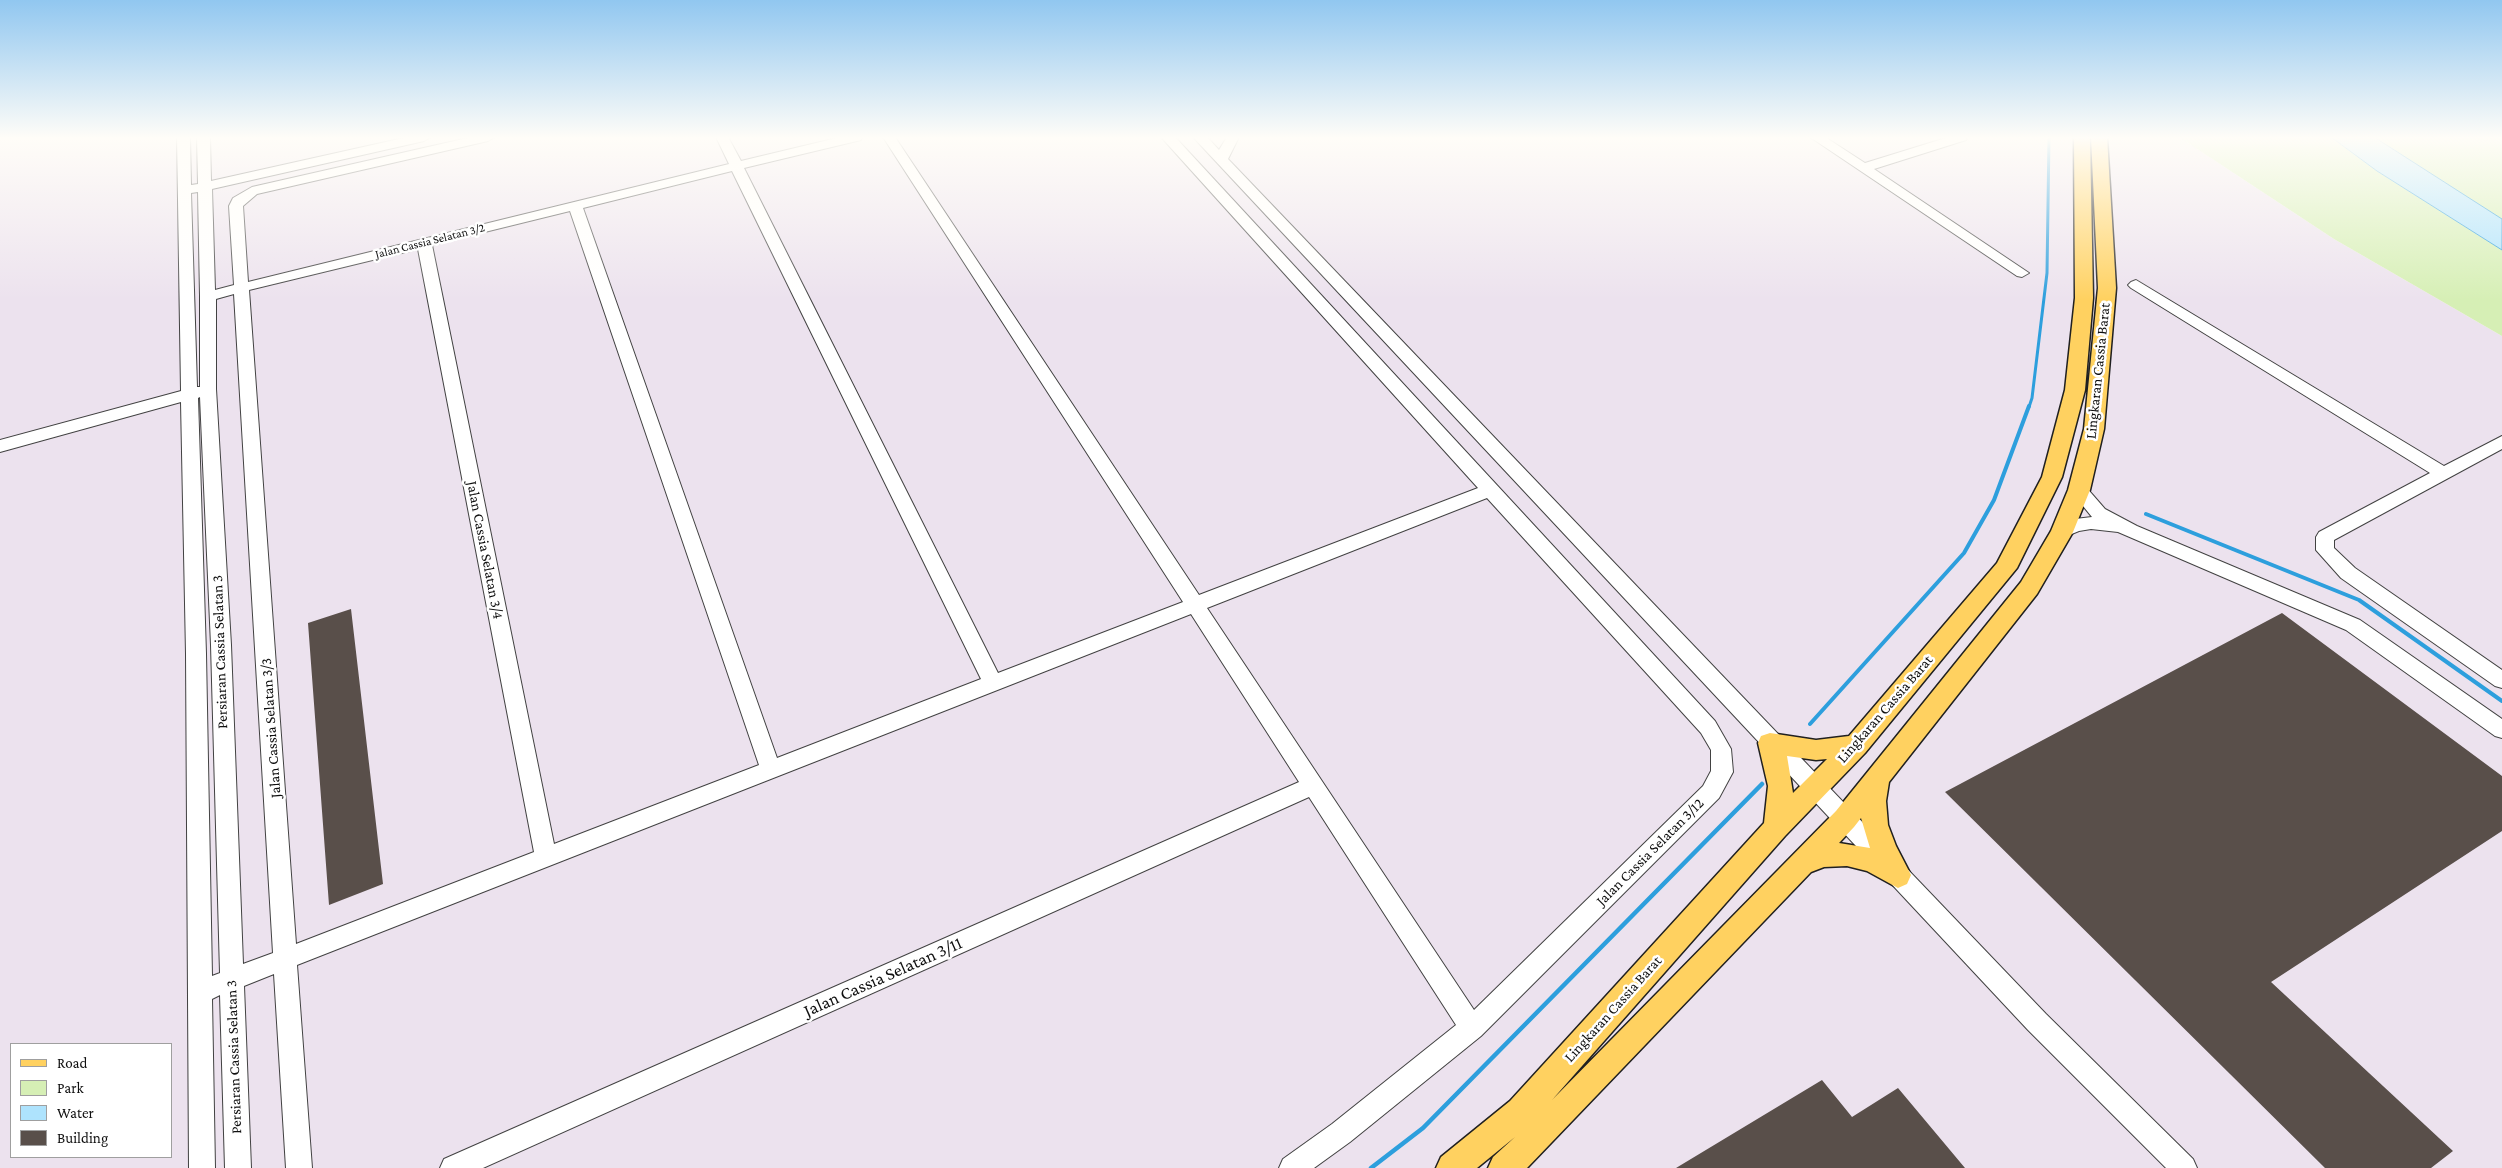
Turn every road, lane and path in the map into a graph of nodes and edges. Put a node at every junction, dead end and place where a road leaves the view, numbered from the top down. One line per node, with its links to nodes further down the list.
1 (185, 191): 18 (street, Persiaran Cassia Selatan 3)
2 (204, 192): 17 (street, Persiaran Cassia Selatan 3)
3 (257, 192): 16 (street, Jalan Cassia Selatan 3/3)
4 (633, 192): 12 (street, Jalan Cassia Selatan 3/2)
5 (749, 192): 30 (street)
6 (925, 192): 28 (street)
7 (1218, 192): 24 (street, Jalan Cassia Selatan 3/12)
8 (1252, 192): 32 (street)
9 (1899, 192): 14 (street)
10 (2083, 192): 33 (main road, Lingkaran Cassia Barat)
11 (2102, 192): 25 (main road, Lingkaran Cassia Barat)
12 (575, 206): 13 (street, Jalan Cassia Selatan 3/2); 34 (street)
13 (424, 243): 16 (street, Jalan Cassia Selatan 3/2); 40 (street, Jalan Cassia Selatan 3/4)
14 (2022, 273)
15 (2136, 286): 23 (street)
16 (243, 287): 17 (street, Jalan Cassia Selatan 3/2); 43 (street, Jalan Cassia Selatan 3/3)
17 (208, 296): 19 (street, Persiaran Cassia Selatan 3)
18 (188, 371): 19 (street, Persiaran Cassia Selatan 3); 20 (street)
19 (195, 398): 20 (street); 44 (street, Persiaran Cassia Selatan 3); 45 (street, Persiaran Cassia Selatan 3)
20 (141, 408): 22 (street)
21 (2502, 442): 23 (street)
22 (0, 446)
23 (2442, 473): 29 (street)
24 (1492, 489): 28 (street); 46 (street, Jalan Cassia Selatan 3/12)
25 (2079, 490): 26 (street); 27 (main road, Lingkaran Cassia Barat)
26 (2131, 531): 27 (street); 31 (street)
27 (2062, 532): 35 (main road, Lingkaran Cassia Barat)
28 (1195, 605): 30 (street); 36 (street)
29 (2502, 680)
30 (993, 683): 34 (street)
31 (2502, 730)
32 (1770, 743): 33 (main road); 37 (street); 39 (main road)
33 (1856, 746): 37 (main road, Lingkaran Cassia Barat)
34 (771, 770): 40 (street)
35 (1877, 779): 38 (main road, Lingkaran Cassia Barat); 42 (main road)
36 (1314, 786): 46 (street); 50 (street, Jalan Cassia Selatan 3/11)
37 (1815, 787): 38 (street); 39 (main road, Lingkaran Cassia Barat)
38 (1845, 819): 41 (main road, Lingkaran Cassia Barat); 42 (street)
39 (1776, 828): 52 (main road, Lingkaran Cassia Barat)
40 (546, 857): 43 (street)
41 (1802, 864): 42 (main road); 53 (main road, Lingkaran Cassia Barat)
42 (1898, 876): 54 (street)
43 (286, 958): 44 (street); 49 (street, Jalan Cassia Selatan 3/3)
44 (232, 979): 45 (street); 48 (street, Persiaran Cassia Selatan 3)
45 (200, 992): 47 (street, Persiaran Cassia Selatan 3)
46 (1472, 1028): 51 (street, Jalan Cassia Selatan 3/12)
47 (202, 1168)
48 (238, 1168)
49 (299, 1168)
50 (453, 1168)
51 (1292, 1168)
52 (1452, 1168)
53 (1504, 1168)
54 (2184, 1168)

